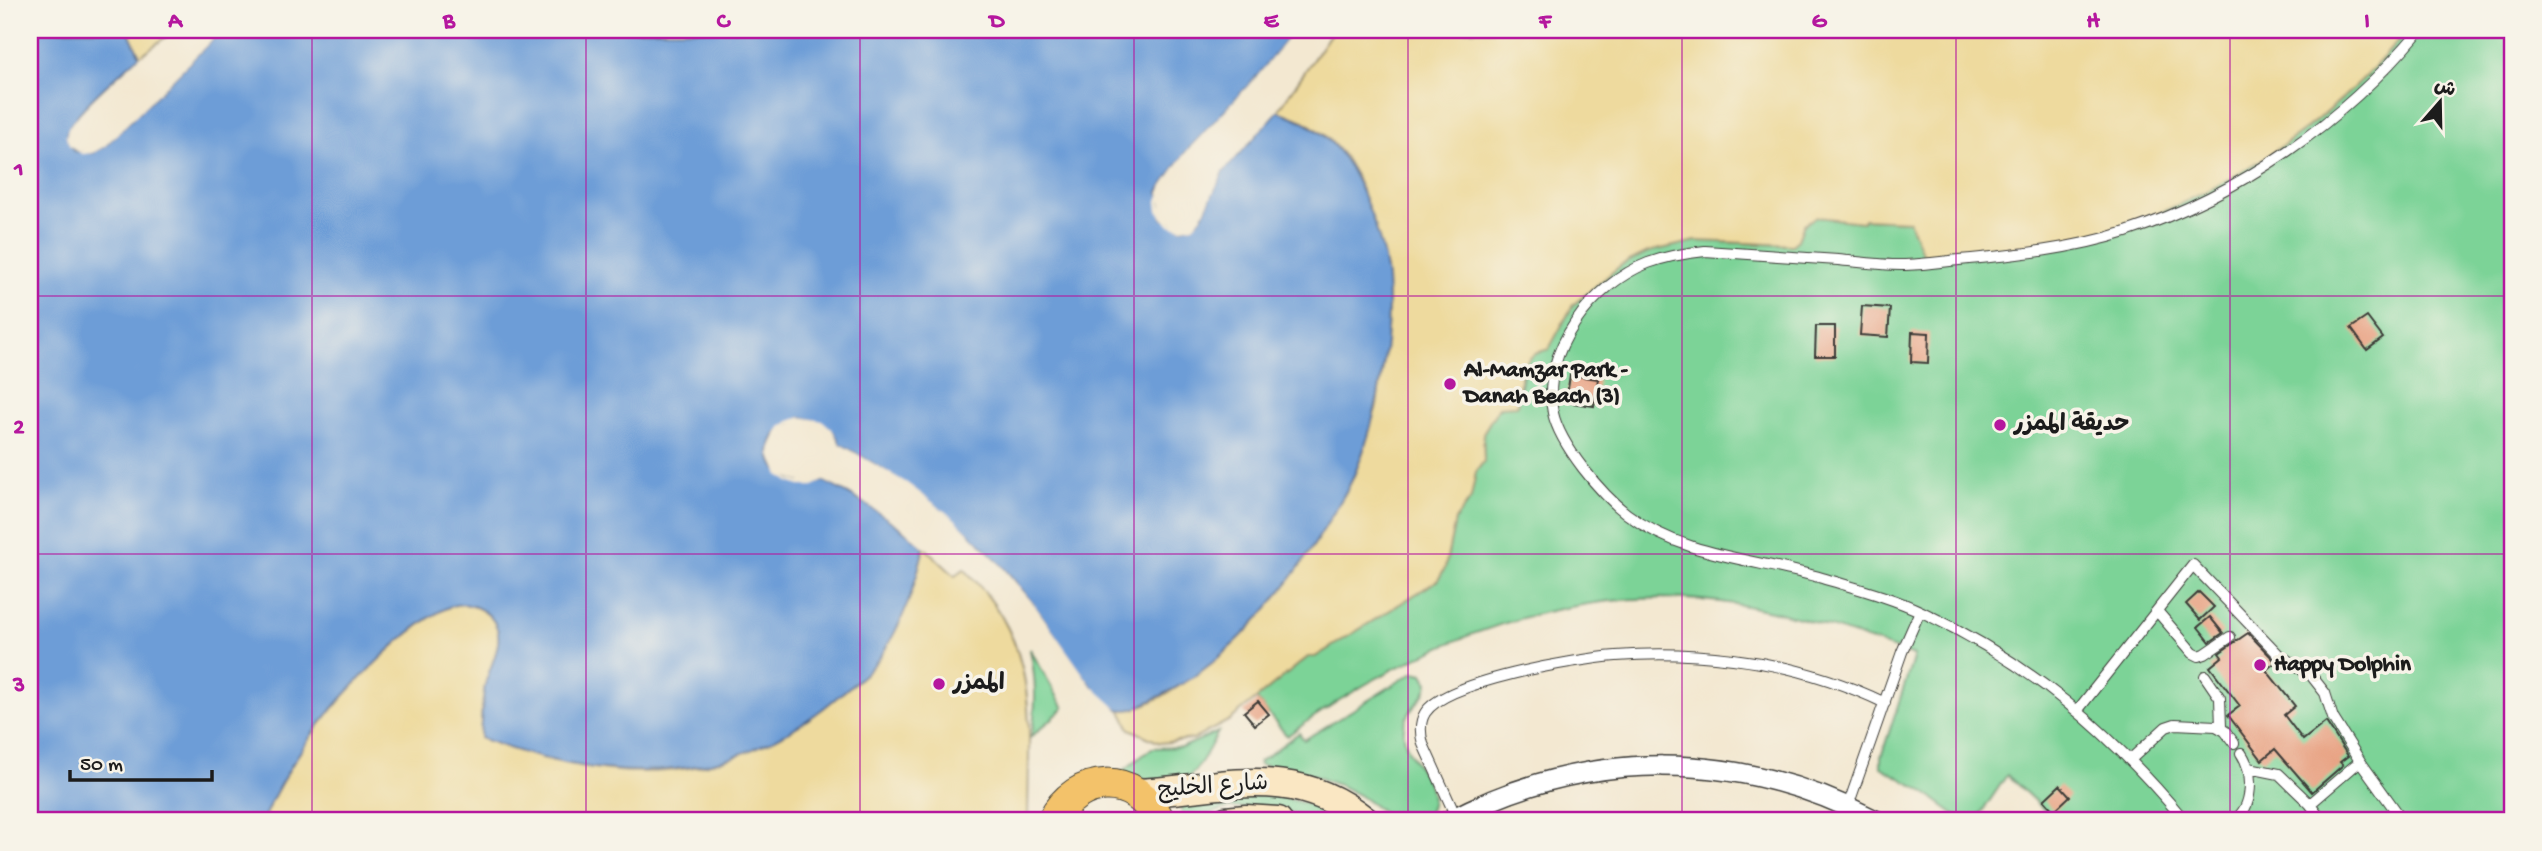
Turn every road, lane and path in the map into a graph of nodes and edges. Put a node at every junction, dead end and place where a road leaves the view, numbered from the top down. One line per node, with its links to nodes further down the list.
1 (2420, 30): 2 (lane)
2 (1920, 611): 6 (lane); 7 (lane)
3 (2157, 611): 4 (lane); 7 (lane); 12 (lane)
4 (2230, 637)
5 (2206, 676): 8 (lane)
6 (1885, 703): 16 (lane); 17 (lane)
7 (2077, 710): 11 (lane)
8 (2221, 727): 9 (lane); 11 (lane)
9 (2234, 743)
10 (2241, 753): 13 (lane)
11 (2131, 759): 24 (lane)
12 (2360, 761): 15 (lane); 27 (lane)
13 (2249, 768): 15 (lane); 25 (lane)
14 (1135, 793): 18 (main road); 19 (main road); 22 (main road, شارع الخليج)
15 (2310, 804): 26 (lane)
16 (1848, 806): 17 (street); 23 (street)
17 (1454, 820)
18 (1053, 821)
19 (1159, 821)
20 (1226, 821): 21 (main road, شارع الخليج)
21 (1278, 821)
22 (1365, 821)
23 (1877, 821)
24 (2185, 821)
25 (2233, 821)
26 (2323, 821)
27 (2403, 821)

